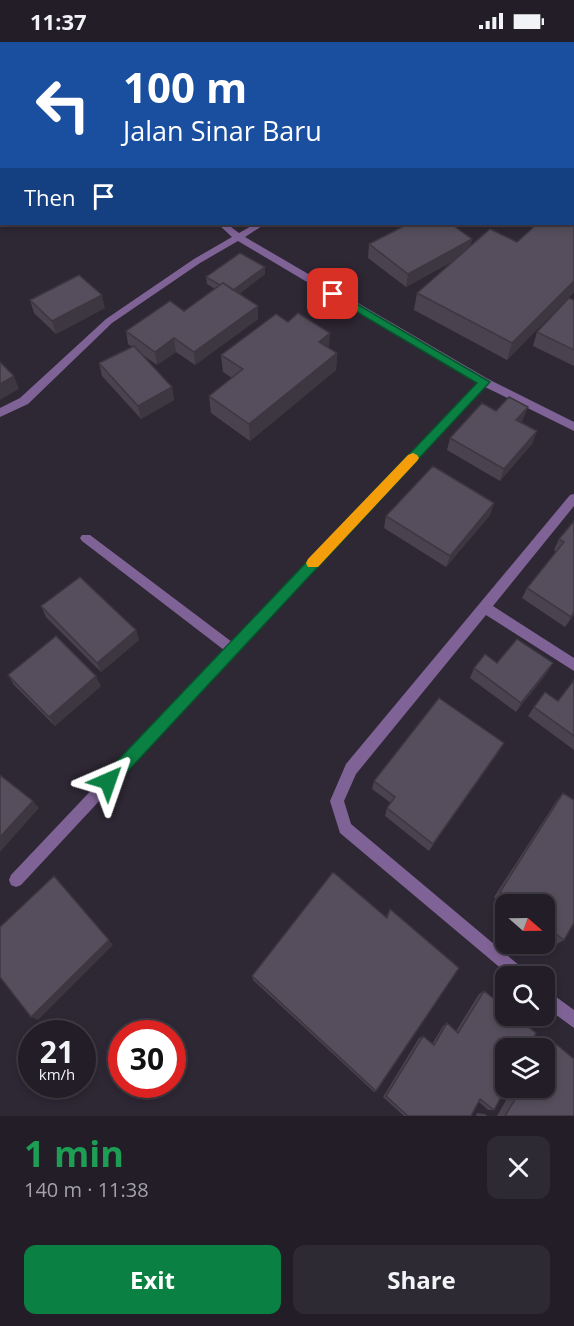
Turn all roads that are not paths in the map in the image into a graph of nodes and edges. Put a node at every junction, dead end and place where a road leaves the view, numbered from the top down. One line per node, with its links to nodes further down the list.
1 (223, 225): 3 (street)
2 (260, 225): 3 (street)
3 (240, 238): 4 (street); 5 (street)
4 (484, 382): 6 (street); 10 (street)
5 (0, 413)
6 (574, 427)
7 (574, 498): 9 (street)
8 (86, 538): 10 (street)
9 (484, 607): 11 (street); 13 (street)
10 (232, 649): 12 (street)
11 (574, 665)
12 (16, 880)
13 (509, 966)
14 (555, 1005): 15 (street)
15 (574, 1020)

